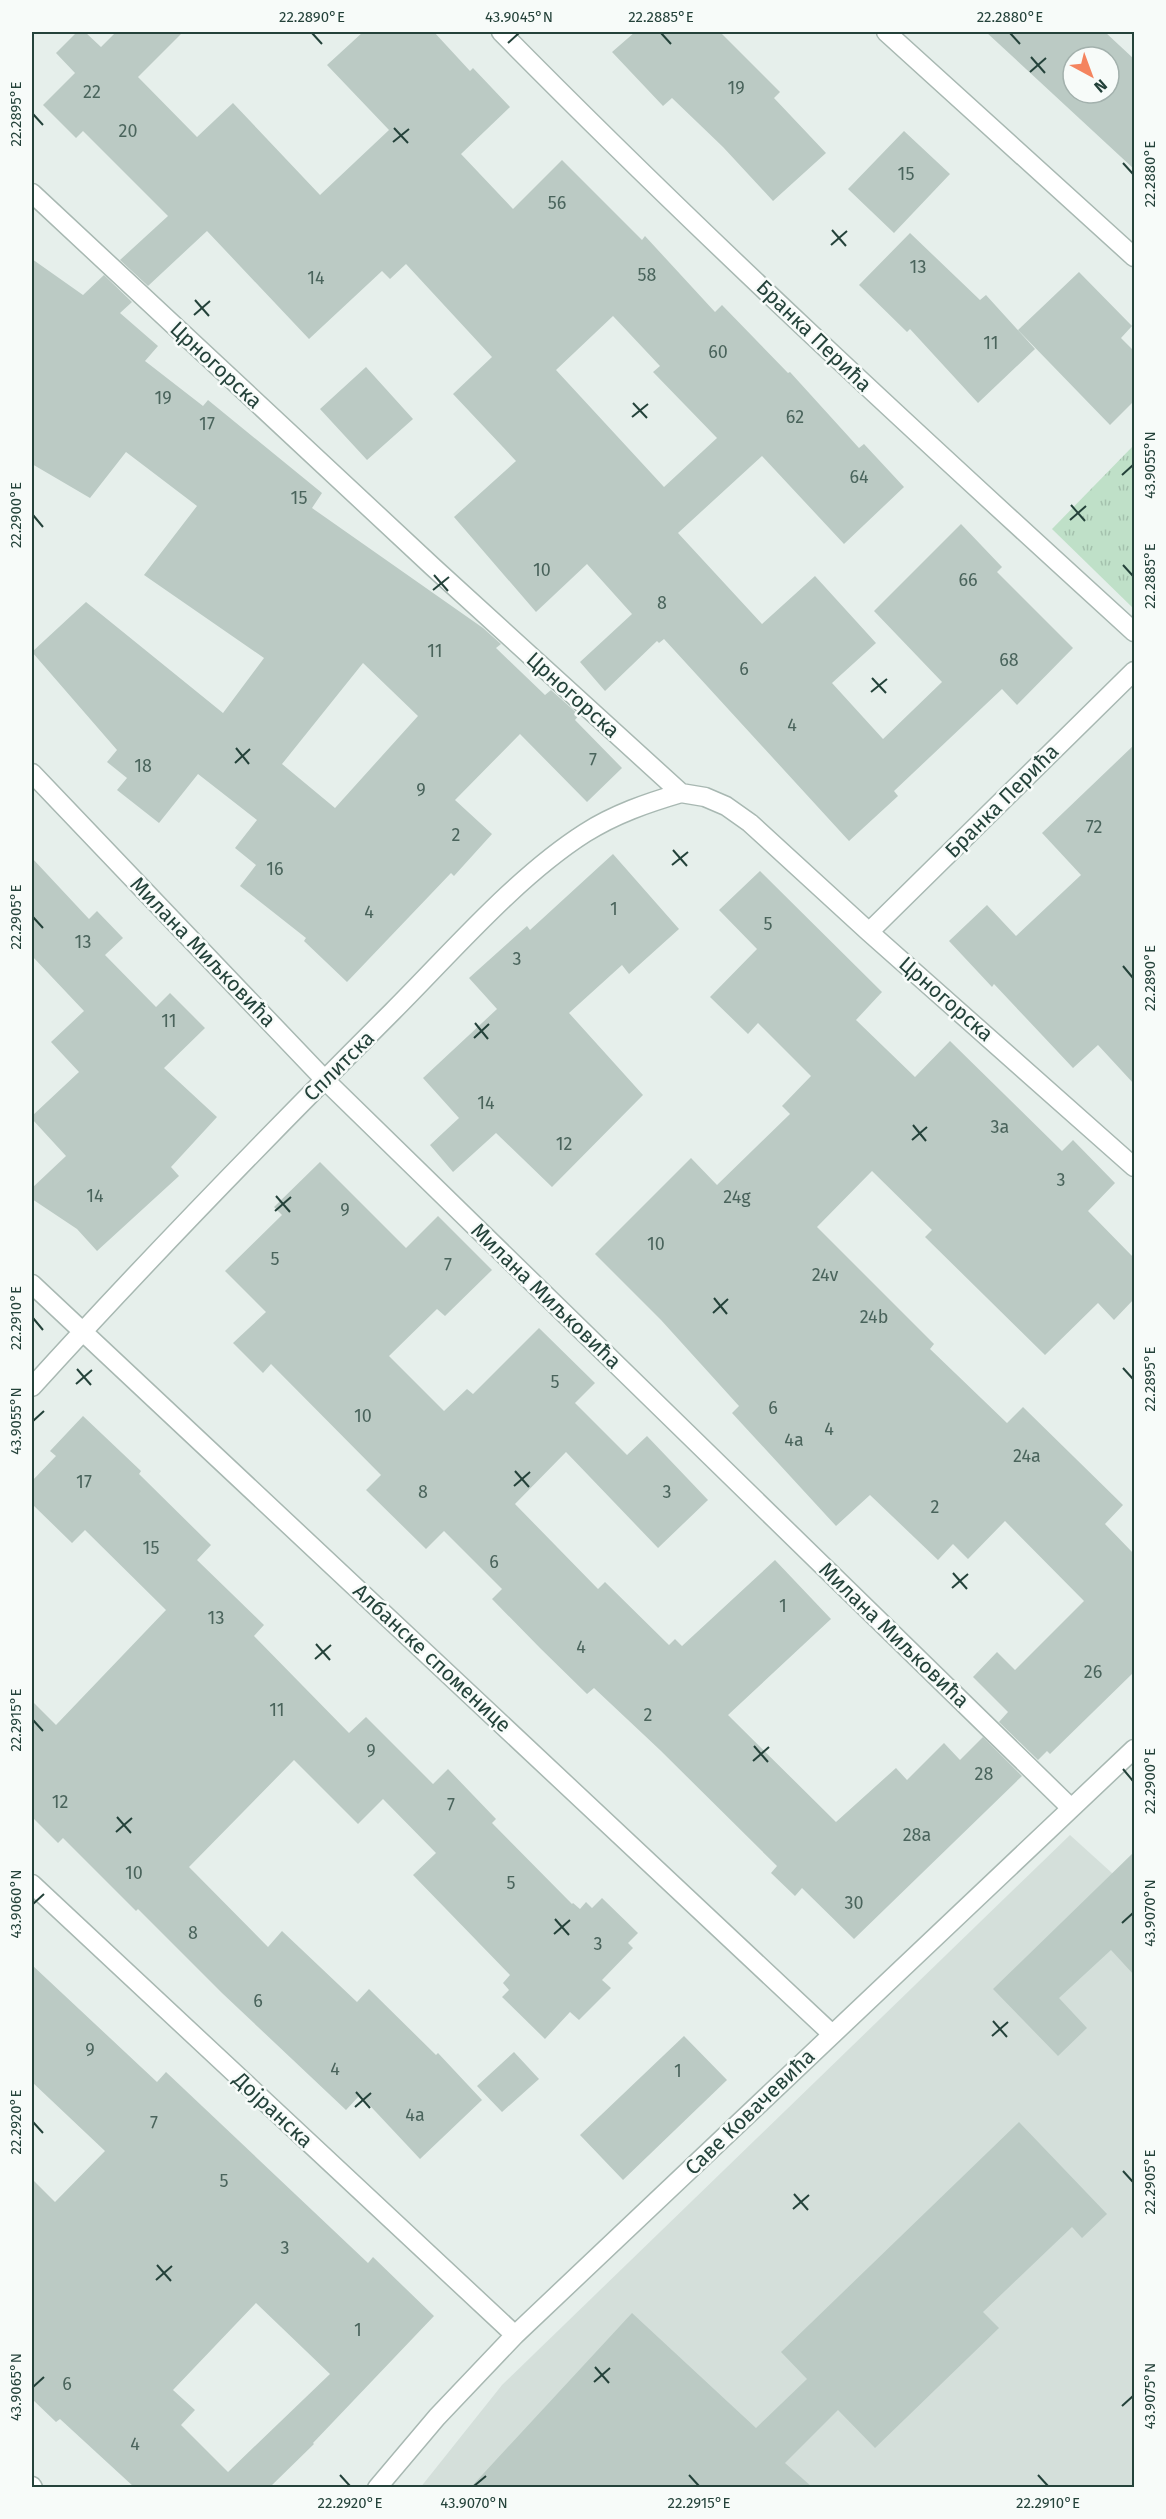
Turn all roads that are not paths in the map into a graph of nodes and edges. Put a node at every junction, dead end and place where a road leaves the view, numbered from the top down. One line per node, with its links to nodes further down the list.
1 (501, 32): 5 (street, Бранка Перића)
2 (886, 32): 4 (street)
3 (32, 193): 8 (street, Црногорска)
4 (1134, 257)
5 (1134, 632)
6 (1134, 671): 9 (street, Бранка Перића)
7 (32, 773): 10 (street, Милана Миљковића)
8 (681, 793): 9 (street, Црногорска); 10 (street, Сплитска)
9 (869, 932): 11 (street, Црногорска)
10 (325, 1080): 13 (street, Сплитска); 16 (street, Милана Миљковића)
11 (1134, 1167)
12 (32, 1284): 13 (street, Албанске споменице)
13 (83, 1330): 14 (street, Сплитска); 18 (street, Албанске споменице)
14 (32, 1387)
15 (1134, 1749): 16 (street, Саве Ковачевића)
16 (1071, 1808): 18 (street, Саве Ковачевића)
17 (32, 1884): 19 (street, Дојранска)
18 (832, 2034): 19 (street, Саве Ковачевића)
19 (516, 2335): 20 (street, Саве Ковачевића)
20 (377, 2487)

